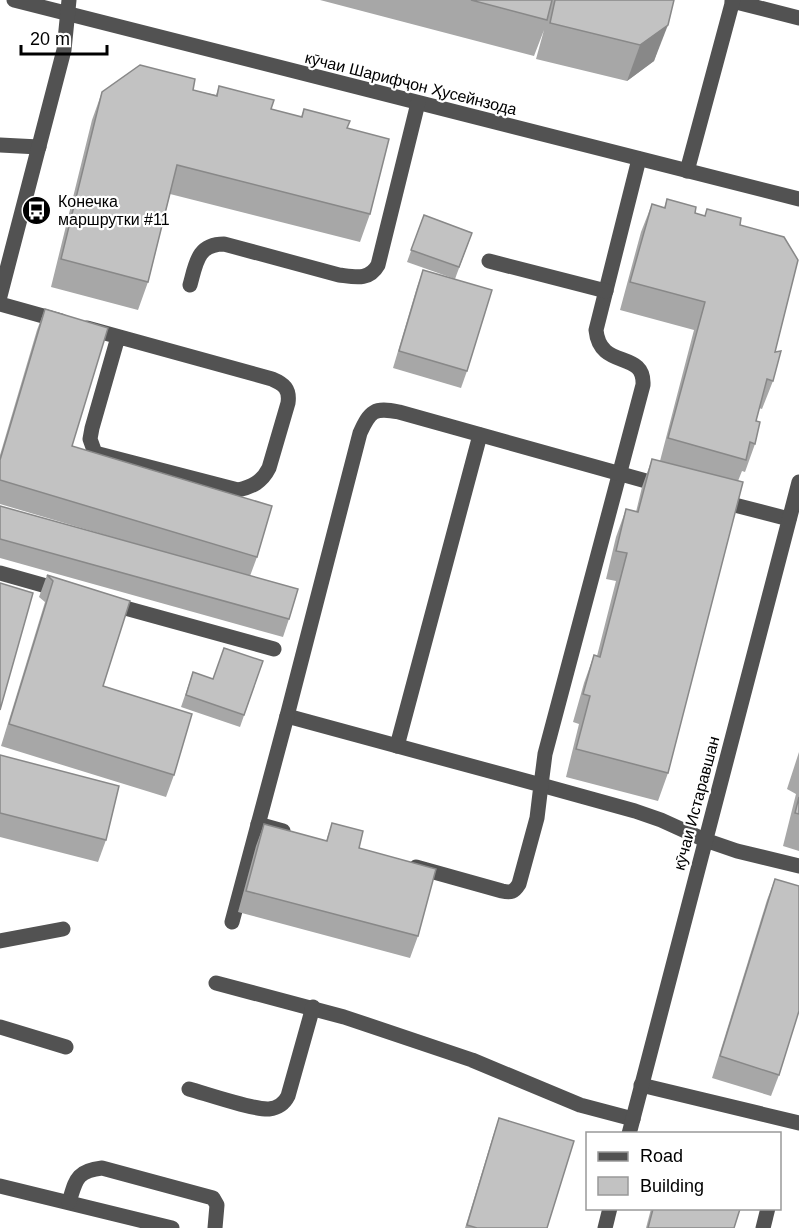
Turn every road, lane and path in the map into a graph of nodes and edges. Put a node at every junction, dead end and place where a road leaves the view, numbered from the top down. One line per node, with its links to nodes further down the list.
1 (14, 0): 3 (street, кӯчаи Шарифҷон Ҳусейнзода)
2 (732, 1): 4 (street); 9 (street)
3 (68, 7): 5 (street, кӯчаи Шарифҷон Ҳусейнзода); 7 (street)
4 (799, 18)
5 (418, 103): 8 (street, кӯчаи Шарифҷон Ҳусейнзода); 12 (street)
6 (0, 145): 7 (street)
7 (39, 147): 14 (street)
8 (639, 159): 9 (street, кӯчаи Шарифҷон Ҳусейнзода); 13 (street)
9 (687, 171): 10 (street, кӯчаи Шарифҷон Ҳусейнзода)
10 (799, 198)
11 (489, 261): 13 (street)
12 (190, 285)
13 (606, 291): 18 (street)
14 (0, 296)
15 (0, 304): 16 (street)
16 (118, 337): 16 (street)
17 (480, 435): 18 (street); 25 (street); 26 (street)
18 (620, 474): 20 (street); 27 (street)
19 (799, 482): 22 (street, кӯчаи Истаравшан)
20 (676, 489)
21 (710, 498): 22 (street)
22 (789, 519): 30 (street, кӯчаи Истаравшан)
23 (0, 573): 24 (street)
24 (273, 649)
25 (287, 716): 26 (street); 28 (street)
26 (397, 746): 27 (street)
27 (541, 785): 30 (street); 31 (street)
28 (258, 824): 29 (street); 33 (street)
29 (303, 836)
30 (705, 840): 32 (street); 40 (street, кӯчаи Истаравшан)
31 (402, 864)
32 (799, 866)
33 (232, 922)
34 (63, 929): 35 (street)
35 (0, 941)
36 (216, 983): 37 (street)
37 (313, 1007): 41 (street); 43 (street)
38 (0, 1027): 39 (street)
39 (66, 1047)
40 (641, 1085): 42 (street); 43 (street, кӯчаи Истаравшан)
41 (189, 1089)
42 (799, 1123)
43 (631, 1126)
44 (0, 1186): 45 (street)
45 (69, 1202): 48 (street); 49 (street)
46 (610, 1210): 50 (street)
47 (768, 1210): 51 (street)
48 (171, 1228)
49 (215, 1228)
50 (605, 1228)
51 (763, 1228)

